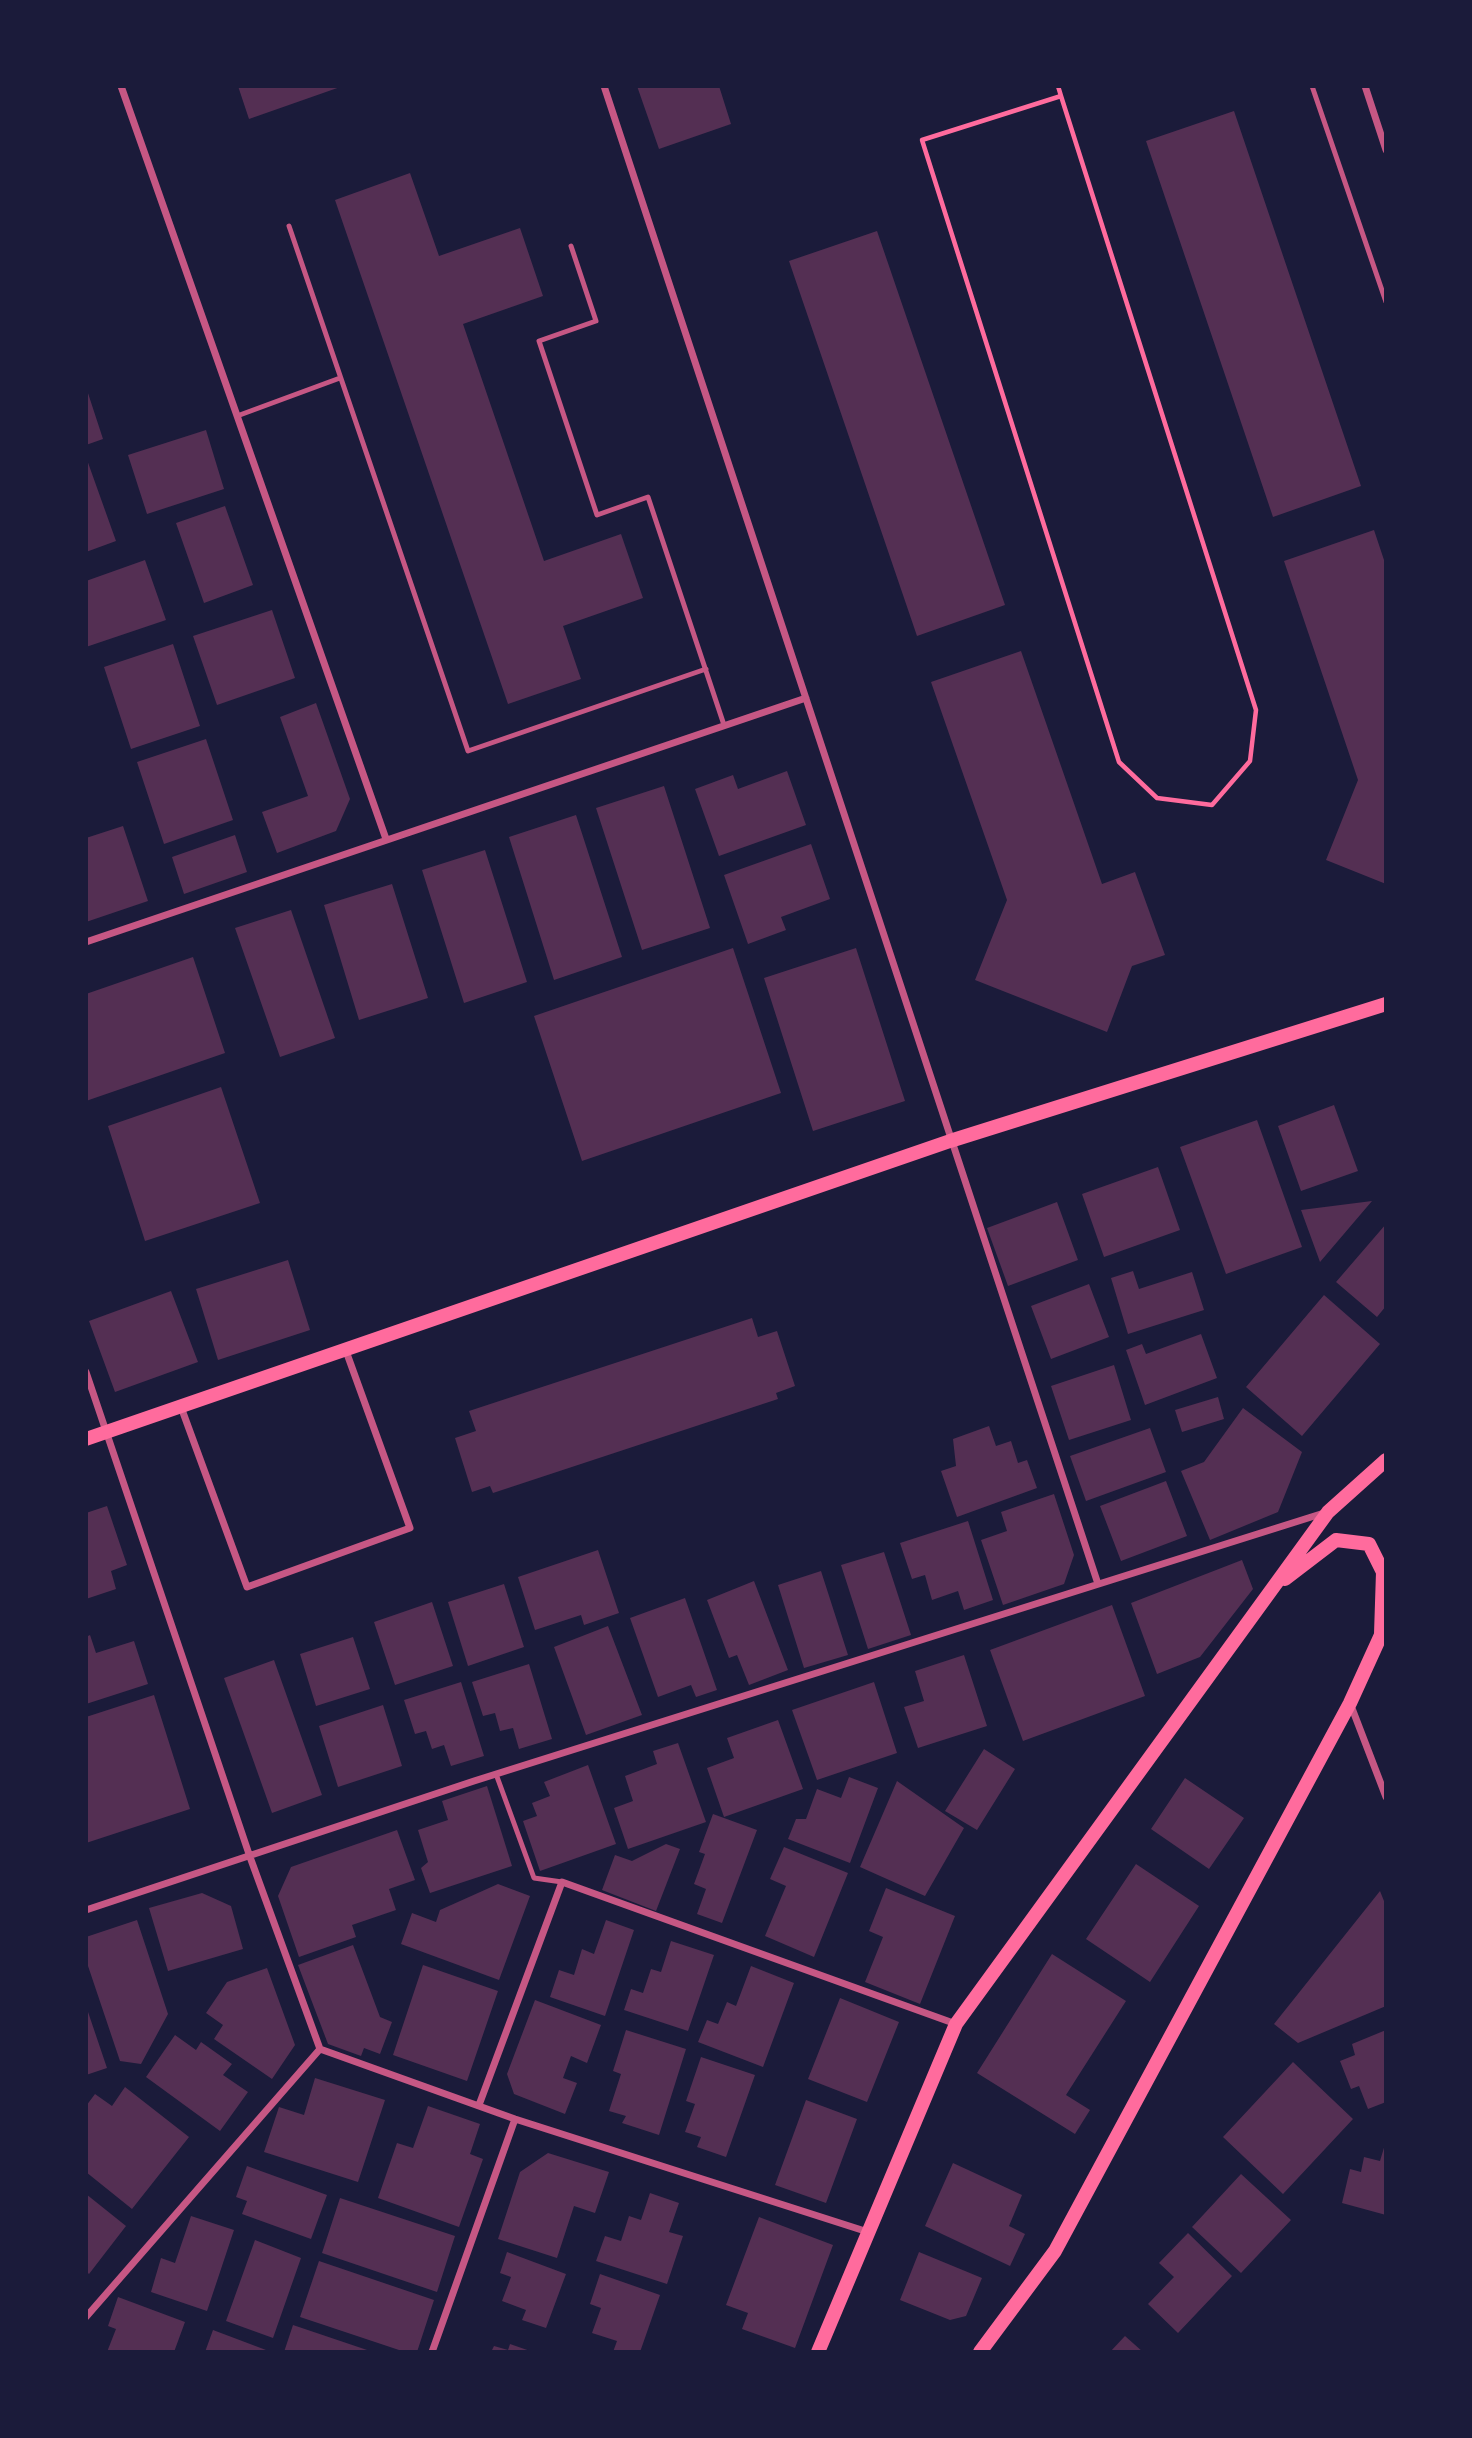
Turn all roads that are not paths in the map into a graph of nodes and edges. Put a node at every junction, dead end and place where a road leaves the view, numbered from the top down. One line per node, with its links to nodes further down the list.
1 (121, 86): 10 (street)
2 (604, 86): 12 (street)
3 (1312, 86): 8 (lane)
4 (1365, 86): 5 (street)
5 (1386, 150)
6 (289, 226): 9 (lane)
7 (571, 246): 11 (lane)
8 (1386, 302)
9 (340, 378): 10 (lane); 11 (lane)
10 (237, 416): 14 (street)
11 (706, 669): 13 (lane)
12 (806, 698): 13 (street); 17 (street)
13 (724, 725): 14 (street)
14 (386, 839): 15 (street)
15 (86, 942)
16 (1386, 1004): 17 (main road)
17 (950, 1141): 18 (main road); 25 (street)
18 (346, 1351): 20 (main road); 20 (street)
19 (86, 1372): 21 (street)
20 (181, 1407): 21 (main road)
21 (107, 1432): 22 (main road); 31 (street)
22 (86, 1439)
23 (1386, 1460): 24 (main road)
24 (1328, 1512): 25 (street); 26 (main road)
25 (1097, 1584): 29 (street)
26 (1272, 1589): 27 (main road); 34 (main road)
27 (1384, 1630): 28 (main road)
28 (1350, 1703): 30 (street); 42 (main road)
29 (496, 1774): 31 (street); 32 (lane)
30 (1386, 1797)
31 (250, 1857): 33 (street); 35 (street)
32 (562, 1882): 34 (street); 36 (street)
33 (86, 1910)
34 (956, 2024): 38 (main road)
35 (320, 2049): 36 (street); 39 (street)
36 (479, 2105): 37 (street)
37 (515, 2119): 38 (street); 40 (street)
38 (868, 2232): 41 (main road)
39 (86, 2317)
40 (432, 2352)
41 (818, 2352)
42 (980, 2352)

